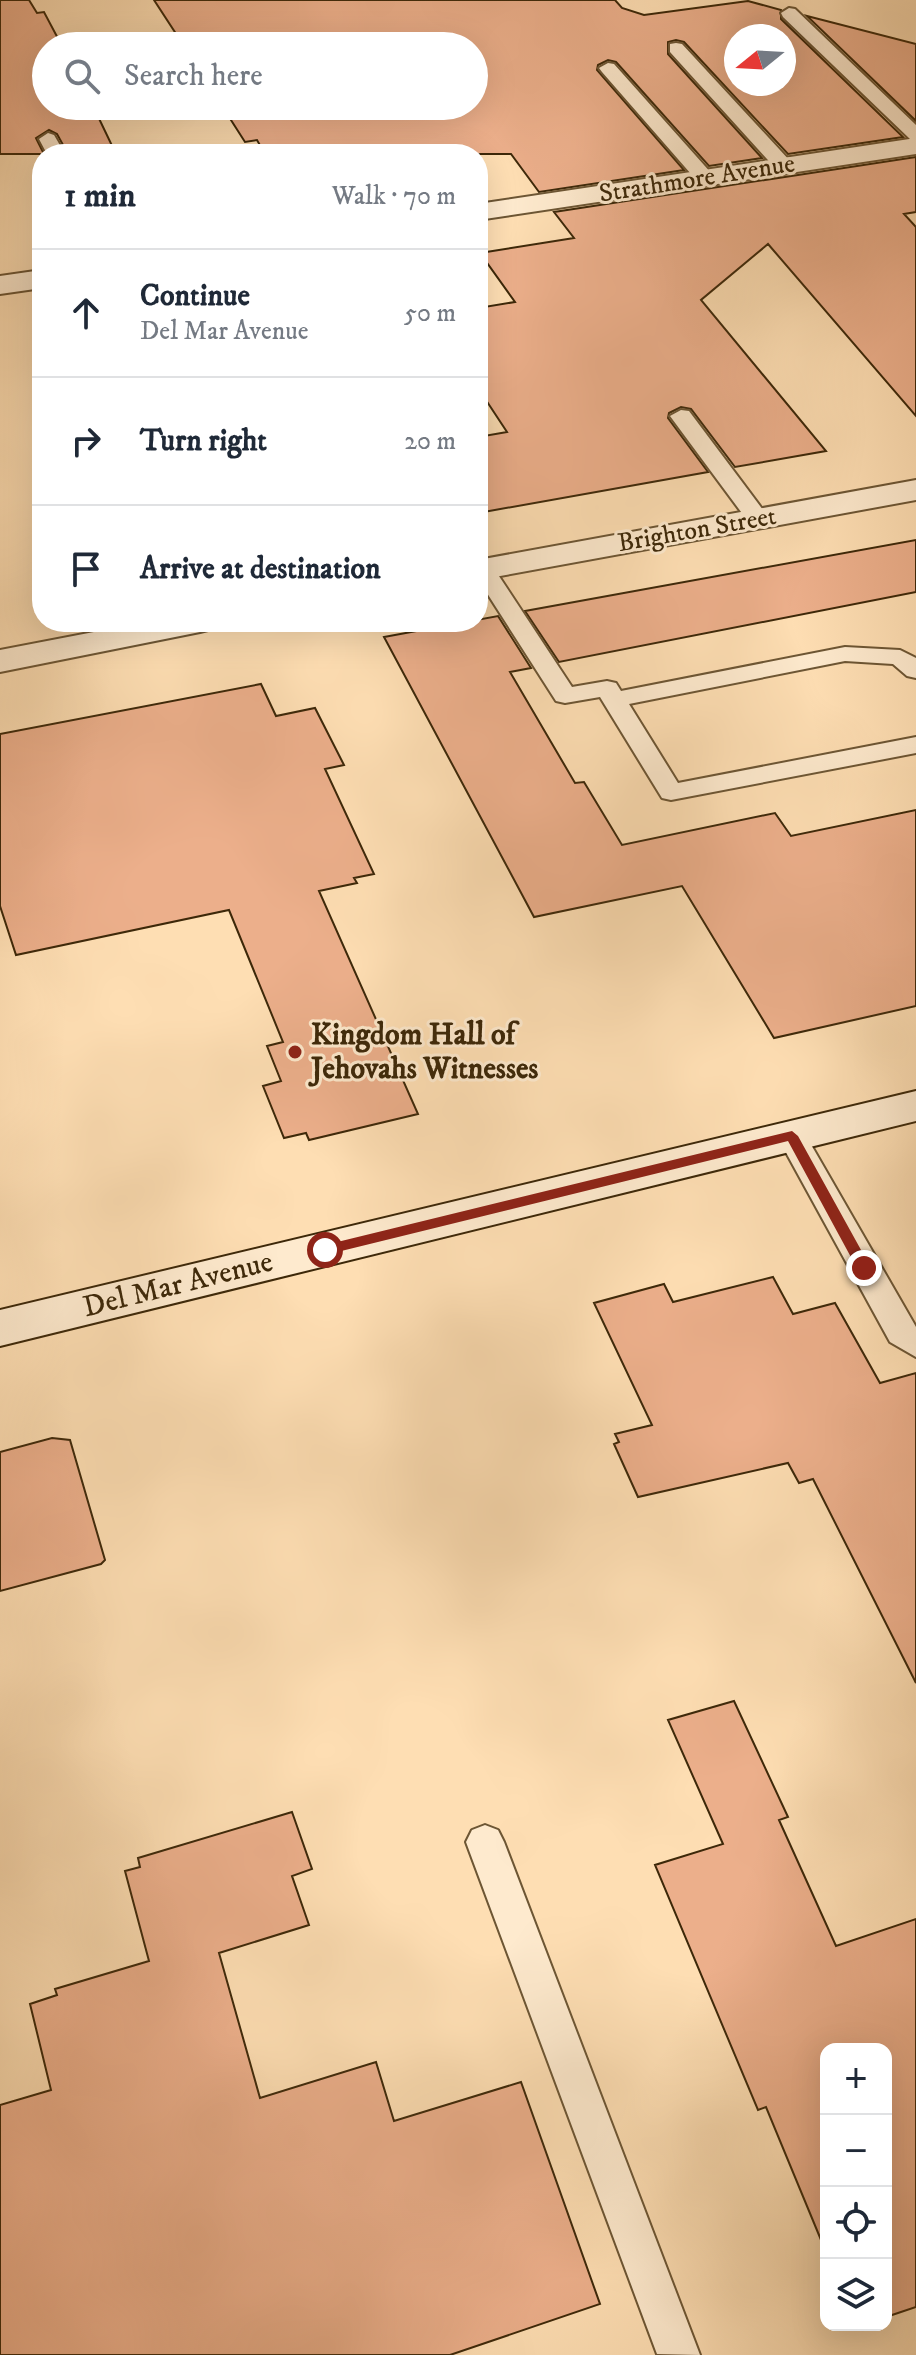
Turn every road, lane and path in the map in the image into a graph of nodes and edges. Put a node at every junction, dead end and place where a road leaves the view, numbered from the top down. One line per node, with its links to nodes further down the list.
1 (789, 13): 4 (lane)
2 (676, 48): 6 (lane)
3 (608, 68): 7 (lane)
4 (916, 135)
5 (916, 146): 6 (street, Strathmore Avenue)
6 (784, 166): 7 (street, Strathmore Avenue)
7 (705, 178): 8 (street, Strathmore Avenue)
8 (488, 211)
9 (32, 280): 10 (street)
10 (0, 285)
11 (681, 416): 13 (lane)
12 (916, 490): 13 (street, Brighton Street)
13 (758, 519): 14 (street, Brighton Street)
14 (488, 568)
15 (488, 580): 19 (lane)
16 (149, 632): 17 (street)
17 (0, 661)
18 (916, 671): 19 (lane)
19 (614, 700): 20 (lane)
20 (916, 745)
21 (916, 1106): 22 (street, Del Mar Avenue)
22 (792, 1136): 23 (street, Del Mar Avenue); 24 (lane)
23 (0, 1328)
24 (916, 1345)
25 (485, 1842): 26 (lane)
26 (679, 2355)

